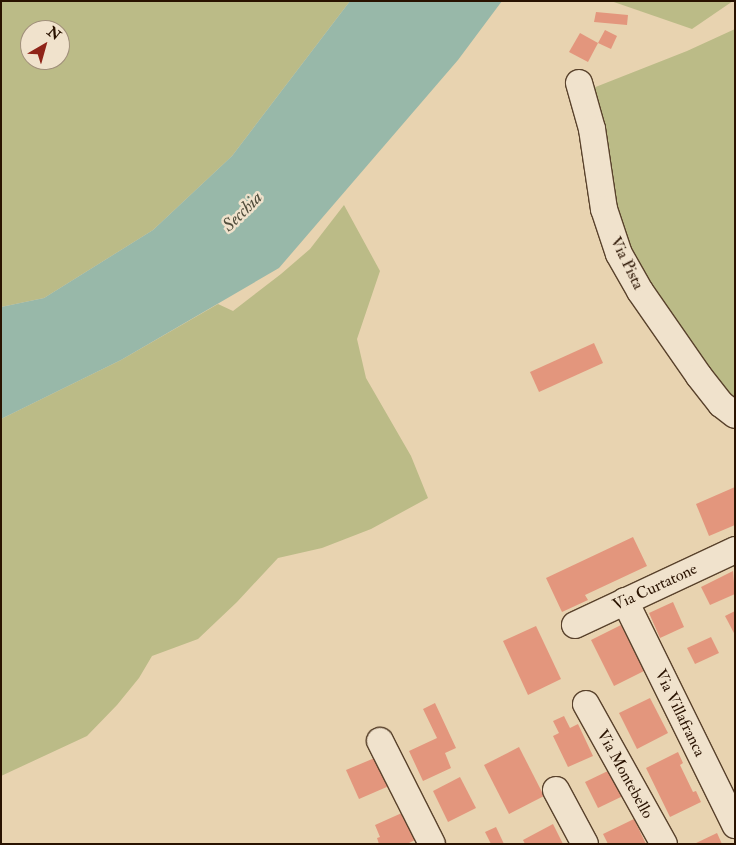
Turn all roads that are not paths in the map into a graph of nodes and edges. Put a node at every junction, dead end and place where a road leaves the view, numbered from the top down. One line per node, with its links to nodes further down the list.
1 (579, 83): 2 (street, Via Pista)
2 (735, 415)
3 (735, 550): 4 (street, Via Curtatone)
4 (625, 601): 5 (street, Via Curtatone); 9 (street, Via Villafranca)
5 (575, 626)
6 (586, 704): 12 (street, Via Montebello)
7 (380, 741): 10 (street)
8 (556, 790): 11 (street)
9 (735, 826)
10 (432, 844)
11 (585, 844)
12 (664, 844)

